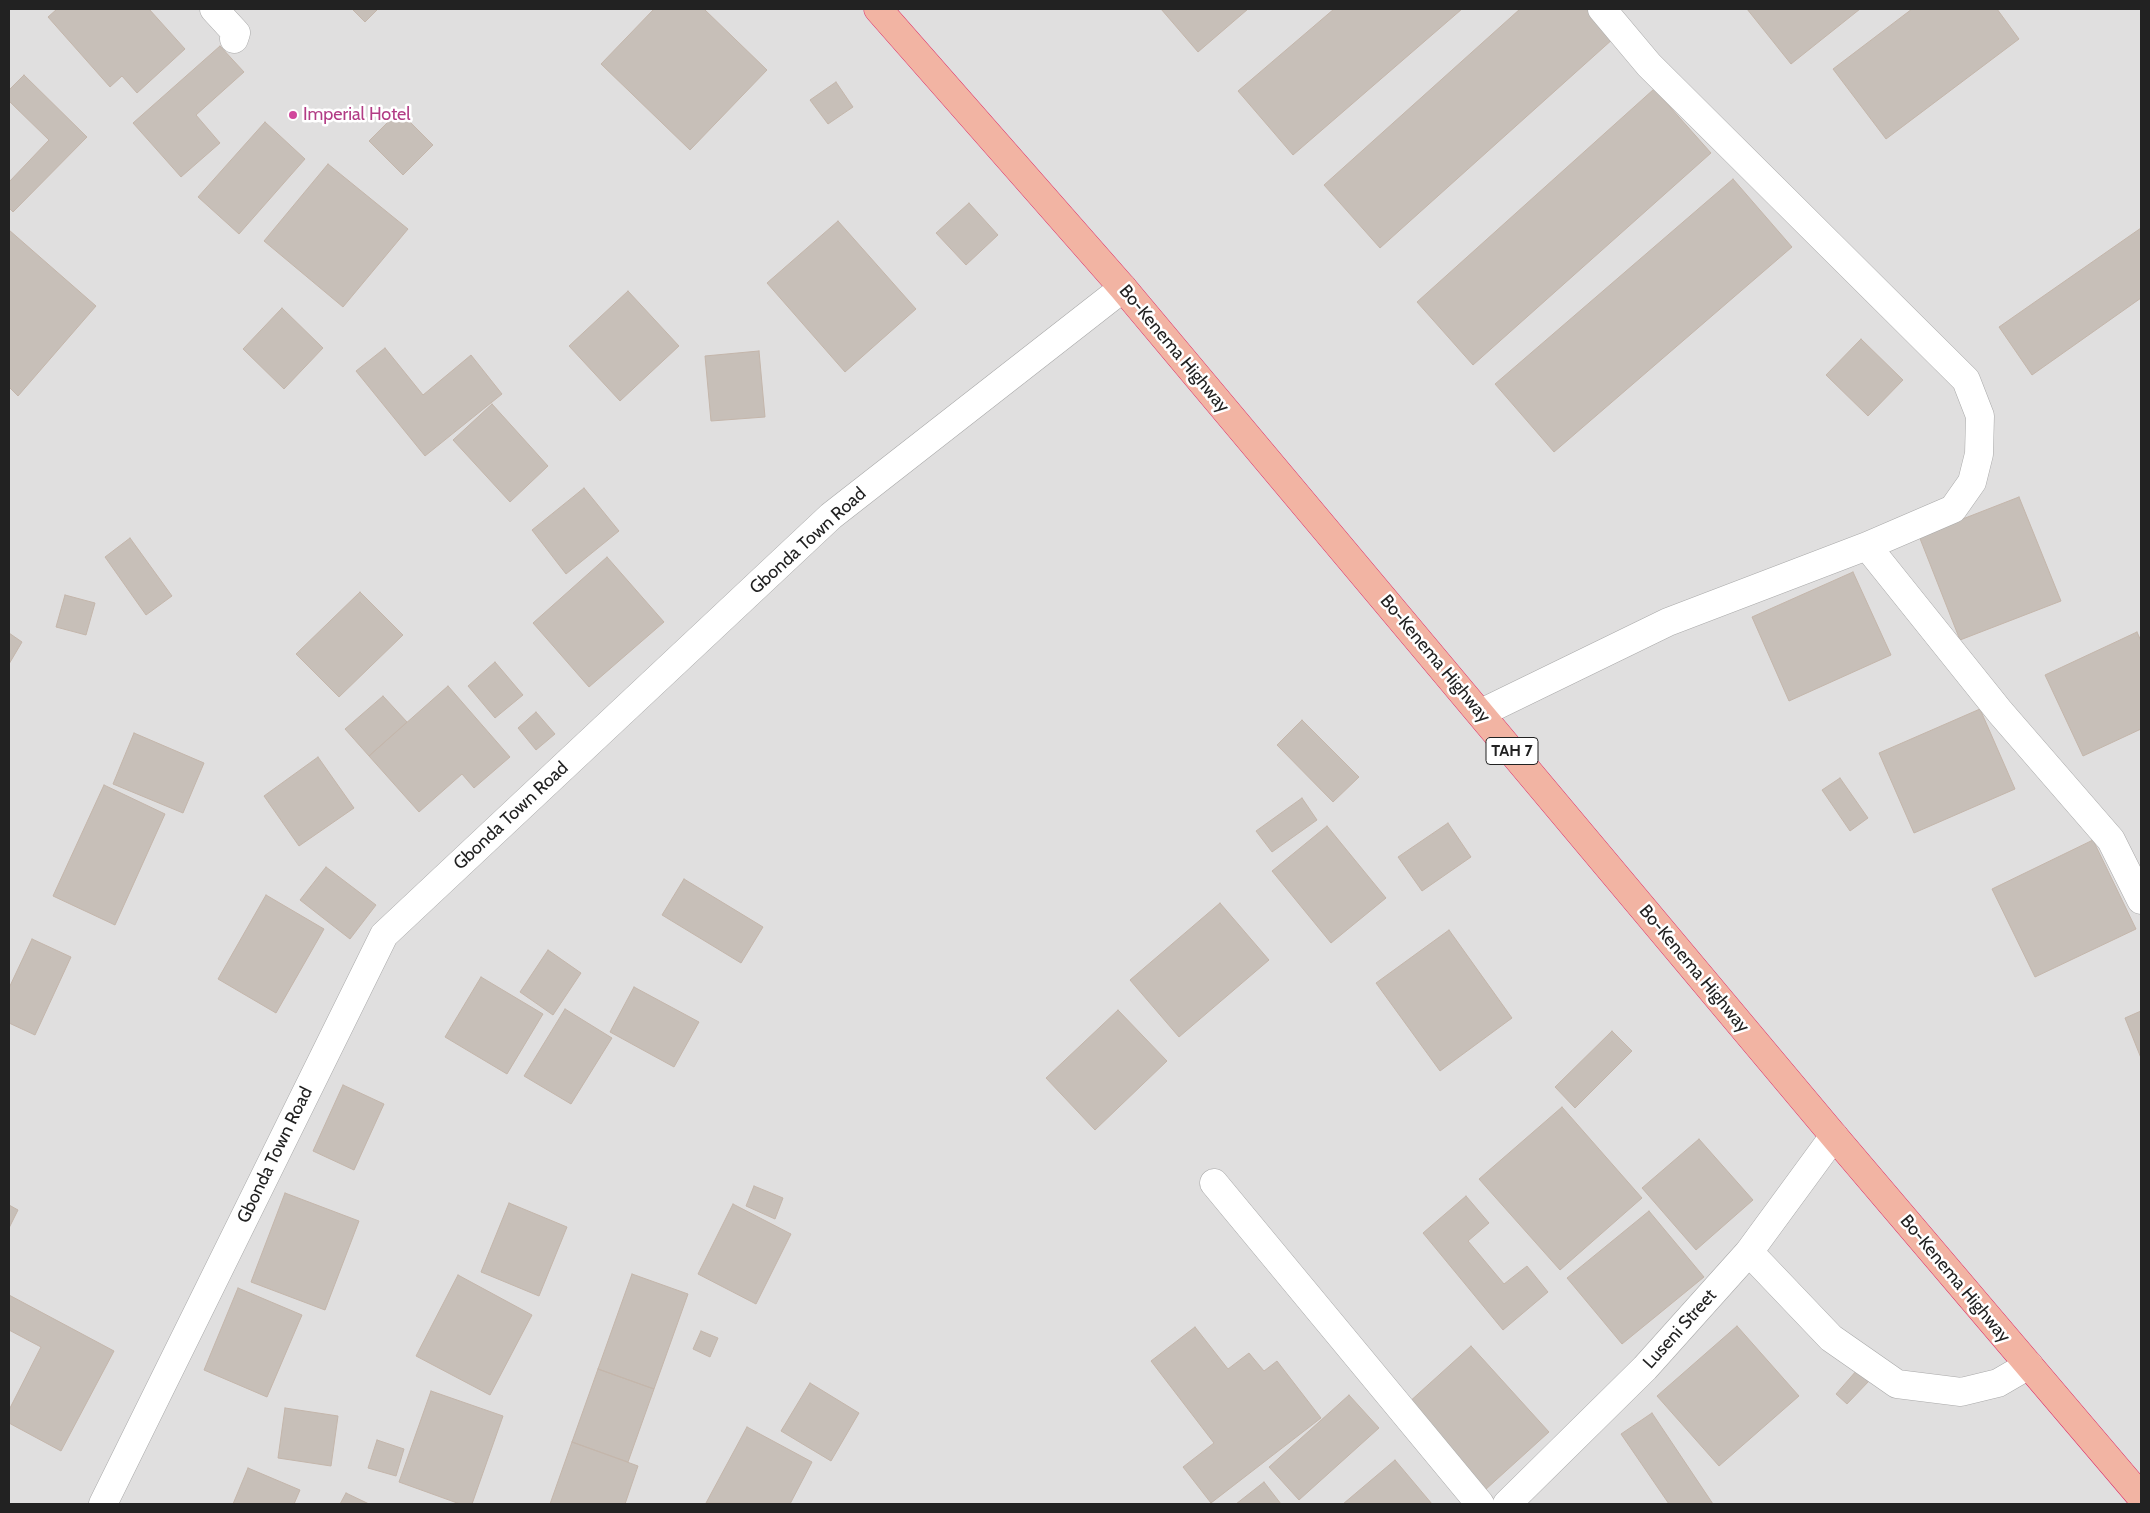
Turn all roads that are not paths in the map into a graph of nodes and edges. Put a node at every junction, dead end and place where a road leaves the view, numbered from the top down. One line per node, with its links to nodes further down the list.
1 (214, 9): 4 (street)
2 (878, 9): 5 (highway, Bo-Kenema Highway / TAH 7)
3 (1602, 9): 6 (street)
4 (234, 38)
5 (1123, 288): 7 (highway, Bo-Kenema Highway / TAH 7); 14 (street, Gbonda Town Road)
6 (1867, 546): 7 (street); 8 (street)
7 (1481, 713): 9 (highway, Bo-Kenema Highway / TAH 7)
8 (2141, 900)
9 (1834, 1136): 11 (street, Luseni Street); 12 (highway, Bo-Kenema Highway / TAH 7)
10 (1214, 1183): 15 (street)
11 (1749, 1252): 12 (street); 16 (street, Luseni Street)
12 (2029, 1365): 13 (highway, Bo-Kenema Highway / TAH 7)
13 (2141, 1496)
14 (103, 1504)
15 (1480, 1504)
16 (1507, 1504)

